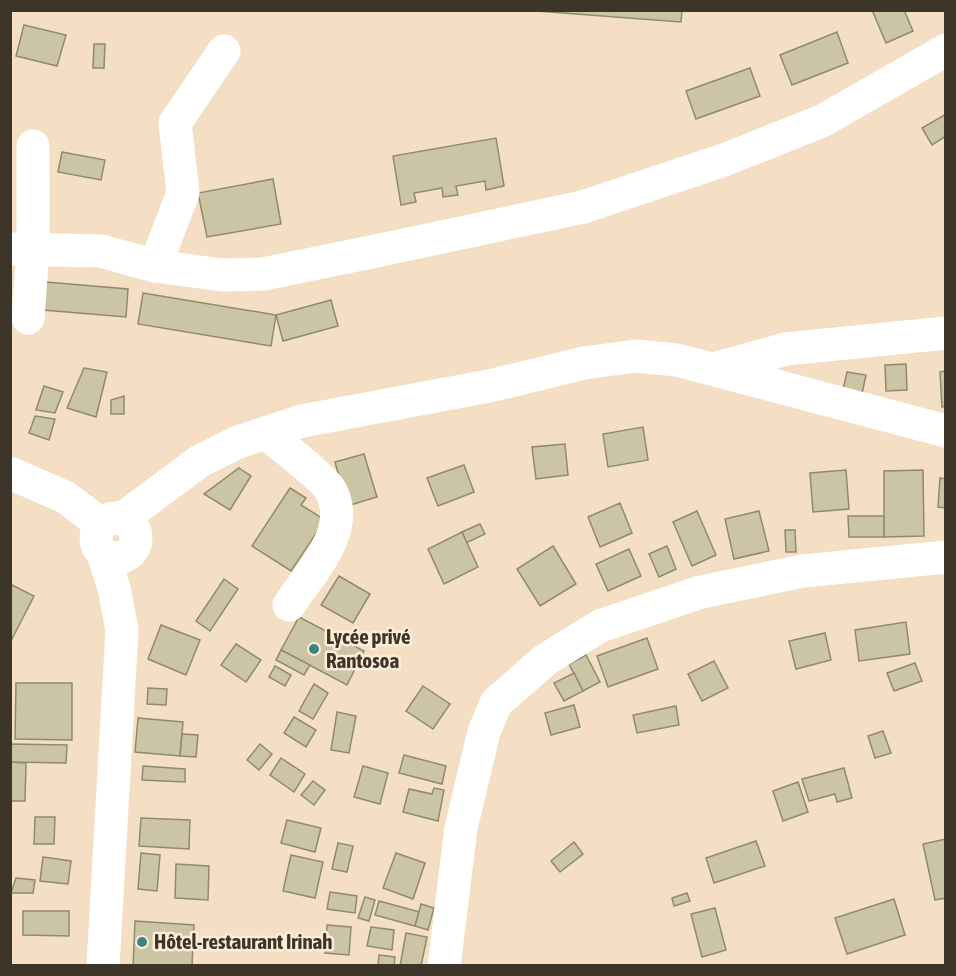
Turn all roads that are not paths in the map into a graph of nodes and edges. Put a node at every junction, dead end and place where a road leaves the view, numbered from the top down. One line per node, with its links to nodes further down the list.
1 (945, 50): 5 (street)
2 (224, 51): 5 (street)
3 (33, 146): 4 (street)
4 (22, 249): 5 (street); 6 (street)
5 (154, 266)
6 (28, 318)
7 (945, 333): 8 (street)
8 (714, 369): 9 (street); 10 (street)
9 (945, 431)
10 (266, 433): 12 (street); 14 (street)
11 (13, 478): 12 (street)
12 (114, 540): 15 (street)
13 (945, 557): 16 (street)
14 (289, 605)
15 (103, 966)
16 (444, 966)

